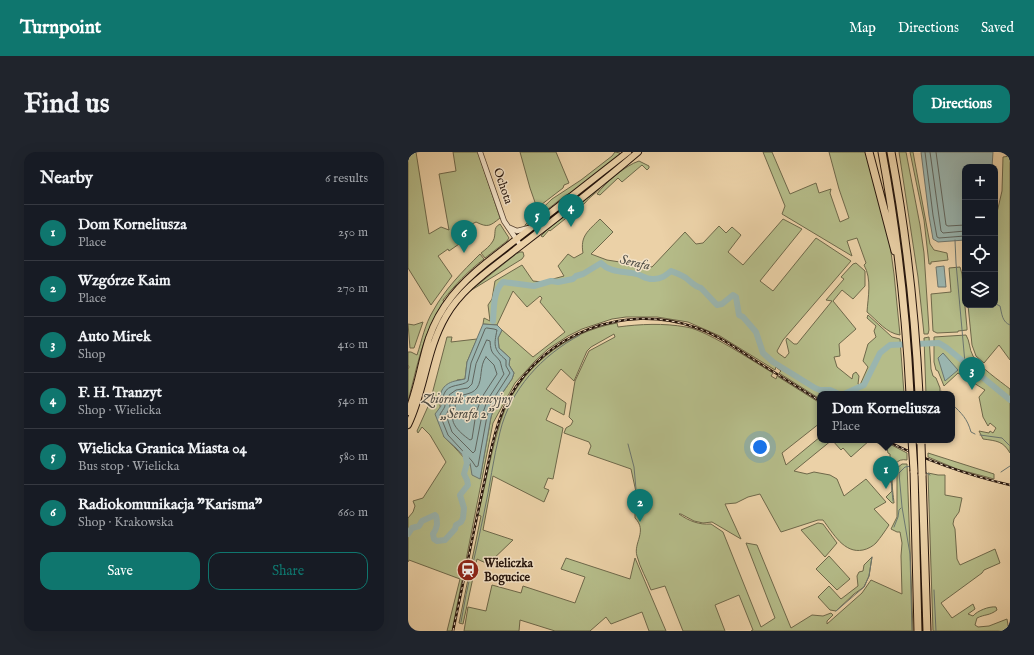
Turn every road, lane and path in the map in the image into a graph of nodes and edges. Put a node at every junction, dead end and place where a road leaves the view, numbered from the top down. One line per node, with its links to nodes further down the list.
1 (480, 152): 7 (street, Ochota)
2 (628, 152): 8 (main road)
3 (638, 152): 10 (main road)
4 (869, 152): 11 (highway)
5 (882, 152): 11 (highway)
6 (891, 152): 13 (highway)
7 (507, 226): 8 (street); 9 (street, Ochota)
8 (532, 227): 9 (main road)
9 (516, 240): 10 (street, Ochota); 14 (main road)
10 (521, 246): 15 (main road)
11 (901, 276): 12 (highway)
12 (910, 391)
13 (919, 391)
14 (408, 412)
15 (408, 425)
16 (912, 443): 18 (highway, bridge)
17 (921, 443): 19 (highway, bridge)
18 (918, 631)
19 (927, 631)

